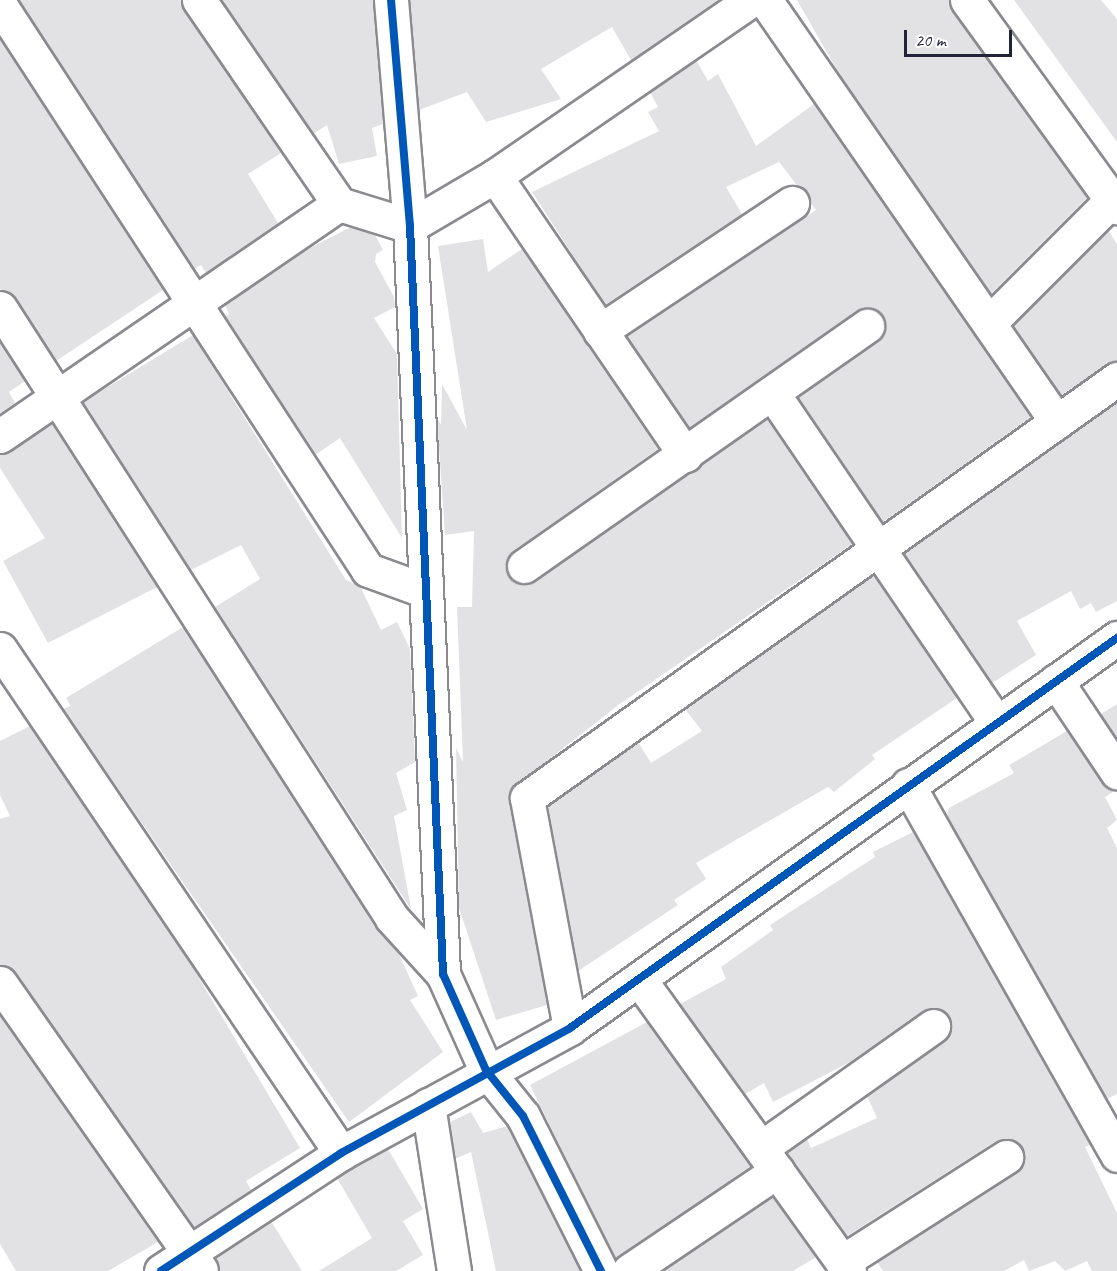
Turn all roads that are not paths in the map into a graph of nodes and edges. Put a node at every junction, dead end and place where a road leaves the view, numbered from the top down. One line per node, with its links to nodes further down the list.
1 (199, 0): 10 (street)
2 (391, 0): 11 (street)
3 (751, 0): 7 (street)
4 (765, 0): 14 (street)
5 (967, 0): 8 (street)
6 (0, 5): 12 (street)
7 (495, 176): 11 (street); 16 (street)
8 (1115, 201): 14 (street)
9 (792, 202): 16 (street)
10 (339, 204): 11 (street); 12 (street)
11 (410, 226): 25 (street)
12 (195, 298): 19 (street); 25 (street)
13 (0, 308): 19 (street)
14 (989, 323): 20 (street)
15 (867, 326): 18 (street)
16 (600, 331): 22 (street)
17 (1117, 379): 20 (street)
18 (773, 394): 22 (street); 23 (street)
19 (59, 395): 21 (street); 32 (street)
20 (1057, 422): 23 (street)
21 (0, 436)
22 (685, 455): 24 (street)
23 (879, 548): 29 (street); 36 (street)
24 (524, 566)
25 (423, 590): 32 (street)
26 (1117, 638): 28 (street)
27 (0, 649): 39 (street)
28 (1056, 681): 29 (street); 30 (street)
29 (997, 723): 31 (street)
30 (1117, 772)
31 (908, 785): 33 (street); 40 (street)
32 (443, 974): 37 (street)
33 (639, 978): 36 (street); 42 (street)
34 (0, 982): 43 (street)
35 (933, 1026): 42 (street)
36 (570, 1028): 37 (street)
37 (486, 1070): 38 (street); 47 (street)
38 (428, 1105): 39 (street); 46 (street)
39 (340, 1153): 43 (street)
40 (1117, 1155)
41 (1006, 1157): 44 (street)
42 (769, 1159): 44 (street); 48 (street)
43 (196, 1262): 45 (street)
44 (846, 1266)
45 (161, 1271)
46 (454, 1271)
47 (601, 1271)
48 (628, 1271)

